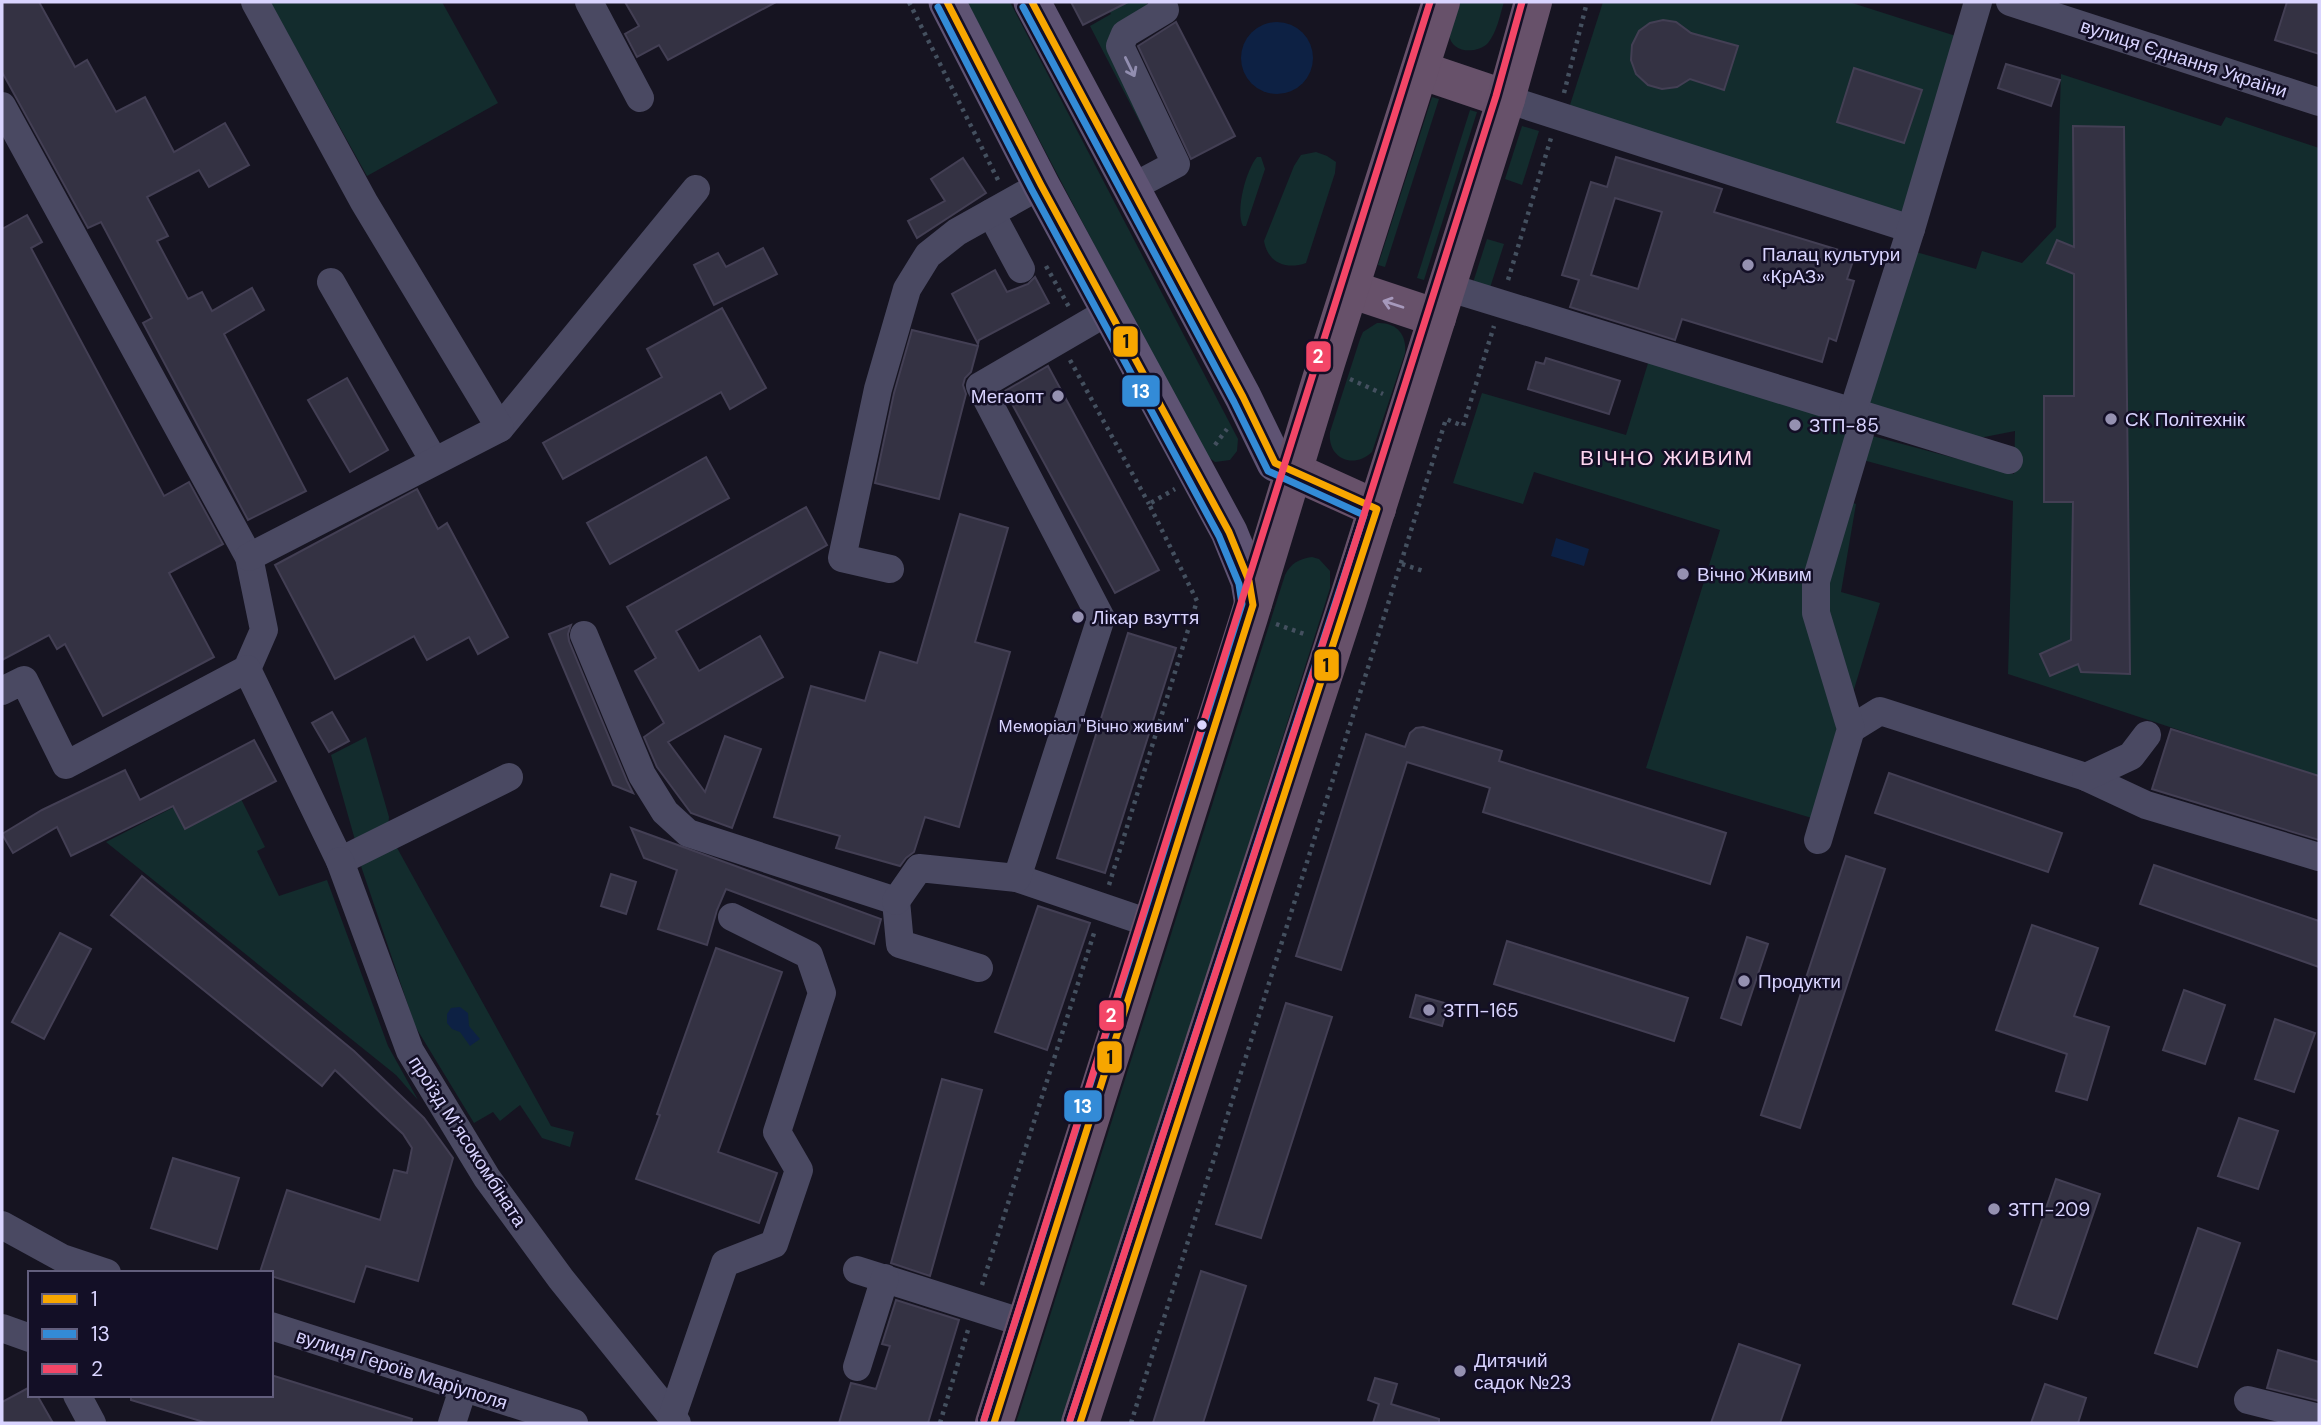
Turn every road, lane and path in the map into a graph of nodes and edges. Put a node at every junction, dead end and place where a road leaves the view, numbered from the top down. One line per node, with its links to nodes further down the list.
1 (255, 2): 32 (street)
2 (589, 2): 12 (street)
3 (947, 2): 17 (main road)
4 (1032, 2): 18 (main road)
5 (1162, 2): 18 (street, one-way to 18)
6 (1441, 2): 11 (highway)
7 (1533, 2): 13 (highway)
8 (1587, 2): 16 (path)
9 (1978, 2): 21 (street)
10 (2010, 2): 14 (street, вулиця Єднання України)
11 (1420, 70): 13 (highway); 24 (highway)
12 (640, 98)
13 (1506, 99): 16 (street); 25 (highway)
14 (2319, 102)
15 (2, 106): 39 (street)
16 (1558, 116): 21 (street); 26 (path)
17 (1041, 185): 20 (street); 27 (main road)
18 (1131, 188): 36 (main road)
19 (696, 189): 32 (street)
20 (991, 213): 22 (street); 41 (street)
21 (1911, 229): 30 (street)
22 (1021, 270)
23 (331, 282): 35 (street)
24 (1350, 289): 25 (highway, one-way to 24); 36 (highway)
25 (1442, 302): 26 (street); 38 (highway)
26 (1501, 303): 30 (street); 40 (path)
27 (1110, 311): 43 (main road); 55 (street)
28 (1347, 378): 29 (path)
29 (1390, 397)
30 (1853, 411): 34 (street); 48 (street)
31 (1230, 424): 33 (path)
32 (500, 428): 35 (street)
33 (1214, 446)
34 (2009, 460)
35 (434, 461): 39 (street)
36 (1293, 471): 38 (highway); 43 (highway)
37 (1183, 484): 57 (path)
38 (1377, 509): 81 (highway)
39 (248, 557): 46 (street)
40 (1402, 564): 42 (path); 82 (path)
41 (890, 569)
42 (1426, 572)
43 (1262, 614): 45 (path); 59 (highway)
44 (584, 635): 56 (street)
45 (1315, 637)
46 (247, 669): 47 (street); 54 (street, проїзд Мʼясокомбіната)
47 (2, 691)
48 (1851, 729): 51 (street); 52 (street)
49 (2147, 735): 51 (street)
50 (509, 777): 54 (street)
51 (2086, 777): 53 (street)
52 (1818, 840)
53 (2319, 857)
54 (340, 861): 75 (street, проїзд Мʼясокомбіната)
55 (1017, 878): 56 (street); 57 (street)
56 (896, 901): 60 (street)
57 (1102, 907): 59 (street); 65 (path)
58 (732, 917): 75 (street)
59 (1152, 924): 66 (highway)
60 (979, 968)
61 (4, 1234): 63 (street)
62 (857, 1270): 64 (street)
63 (101, 1271)
64 (885, 1278): 65 (street); 70 (street)
65 (975, 1307): 66 (street); 79 (path)
66 (1024, 1323): 80 (highway)
67 (273, 1327): 71 (street, вулиця Героїв Маріуполя)
68 (2, 1328): 69 (street)
69 (28, 1337)
70 (857, 1367)
71 (463, 1389): 77 (street); 78 (street, вулиця Героїв Маріуполя)
72 (78, 1397): 76 (street)
73 (2248, 1400): 74 (street)
74 (2319, 1418)
75 (675, 1420)
76 (92, 1423)
77 (452, 1423)
78 (574, 1423)
79 (940, 1423)
80 (994, 1423)
81 (1080, 1423)
82 (1131, 1423)

